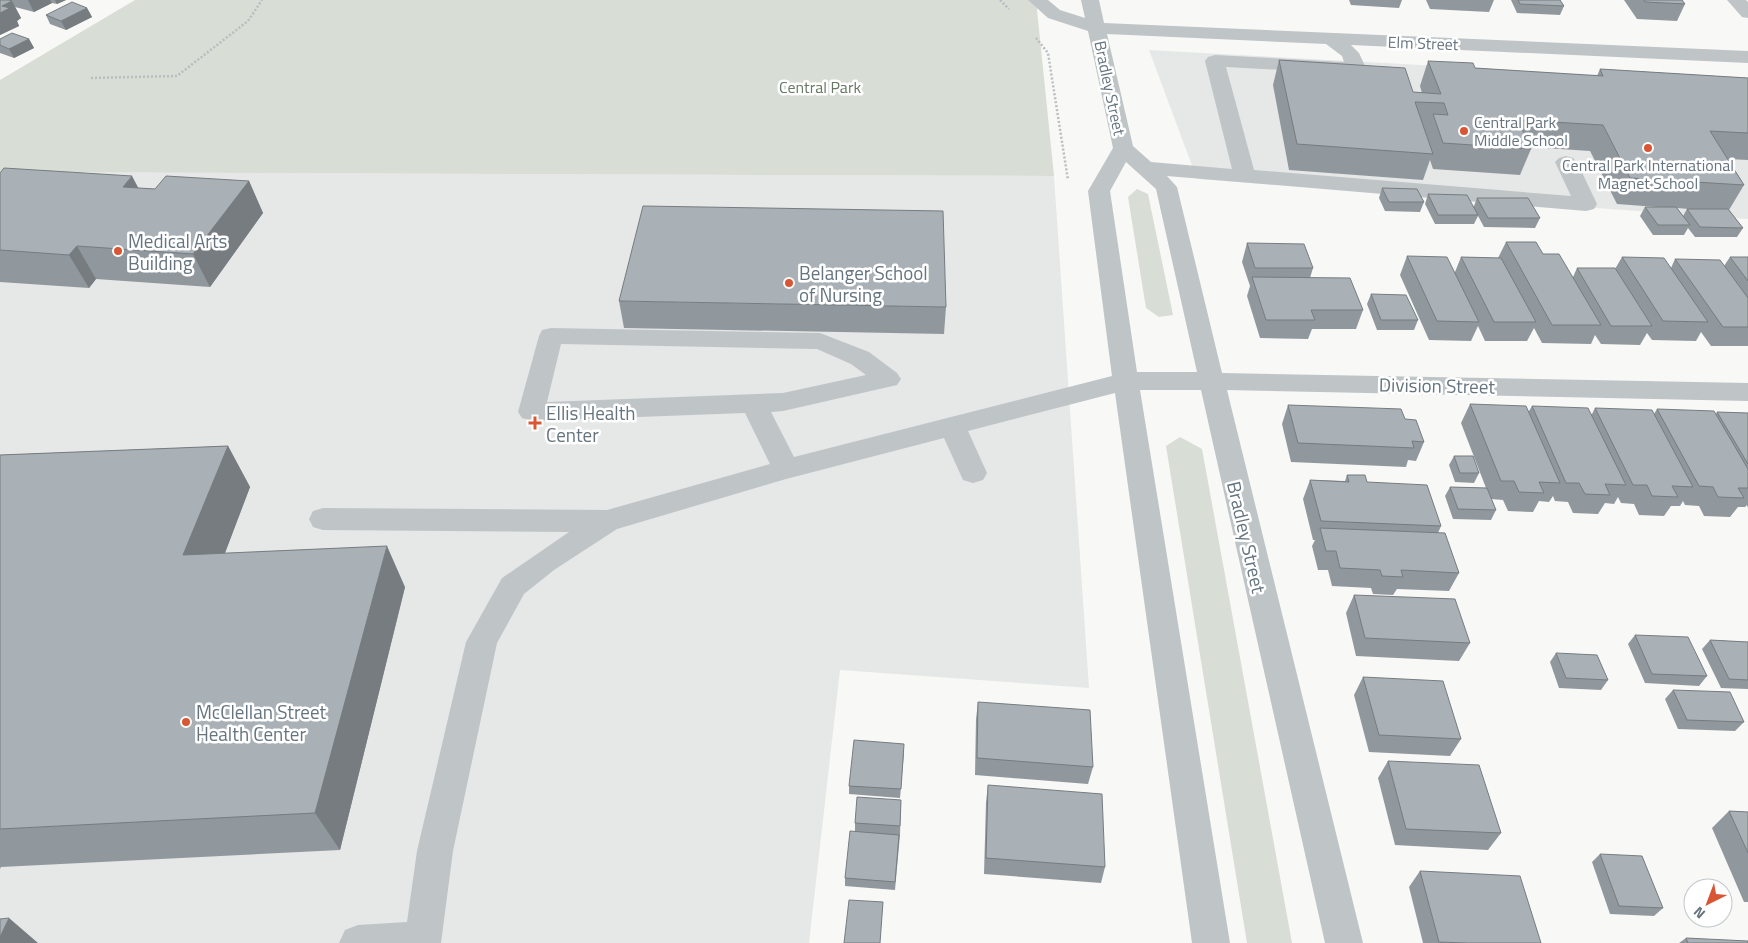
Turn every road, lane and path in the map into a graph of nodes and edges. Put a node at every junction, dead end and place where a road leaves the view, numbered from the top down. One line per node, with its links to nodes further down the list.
1 (262, 0): 9 (path)
2 (1037, 0): 6 (street, Elm Street)
3 (1090, 0): 6 (street, Bradley Street)
4 (1736, 0): 5 (street)
5 (1748, 13)
6 (1097, 28): 7 (street, Elm Street); 10 (street, Bradley Street)
7 (1331, 39): 8 (street, Elm Street); 13 (street)
8 (1748, 57)
9 (91, 78)
10 (1123, 148): 12 (street, Bradley Street); 14 (street, Bradley Street)
11 (1566, 162): 13 (street)
12 (1145, 168): 13 (street); 15 (street, Bradley Street)
13 (1245, 177)
14 (1126, 381): 15 (street, Division Street); 18 (street, Division Street); 25 (street, Bradley Street)
15 (1210, 381): 16 (street, Division Street); 26 (street, Bradley Street)
16 (1748, 392)
17 (754, 403): 17 (street); 19 (street)
18 (952, 426): 19 (street, Division Street); 20 (street)
19 (786, 469): 22 (street, Division Street)
20 (973, 472)
21 (323, 519): 22 (street)
22 (607, 521): 23 (street)
23 (422, 942): 24 (street)
24 (358, 943)
25 (1211, 943)
26 (1344, 943)

